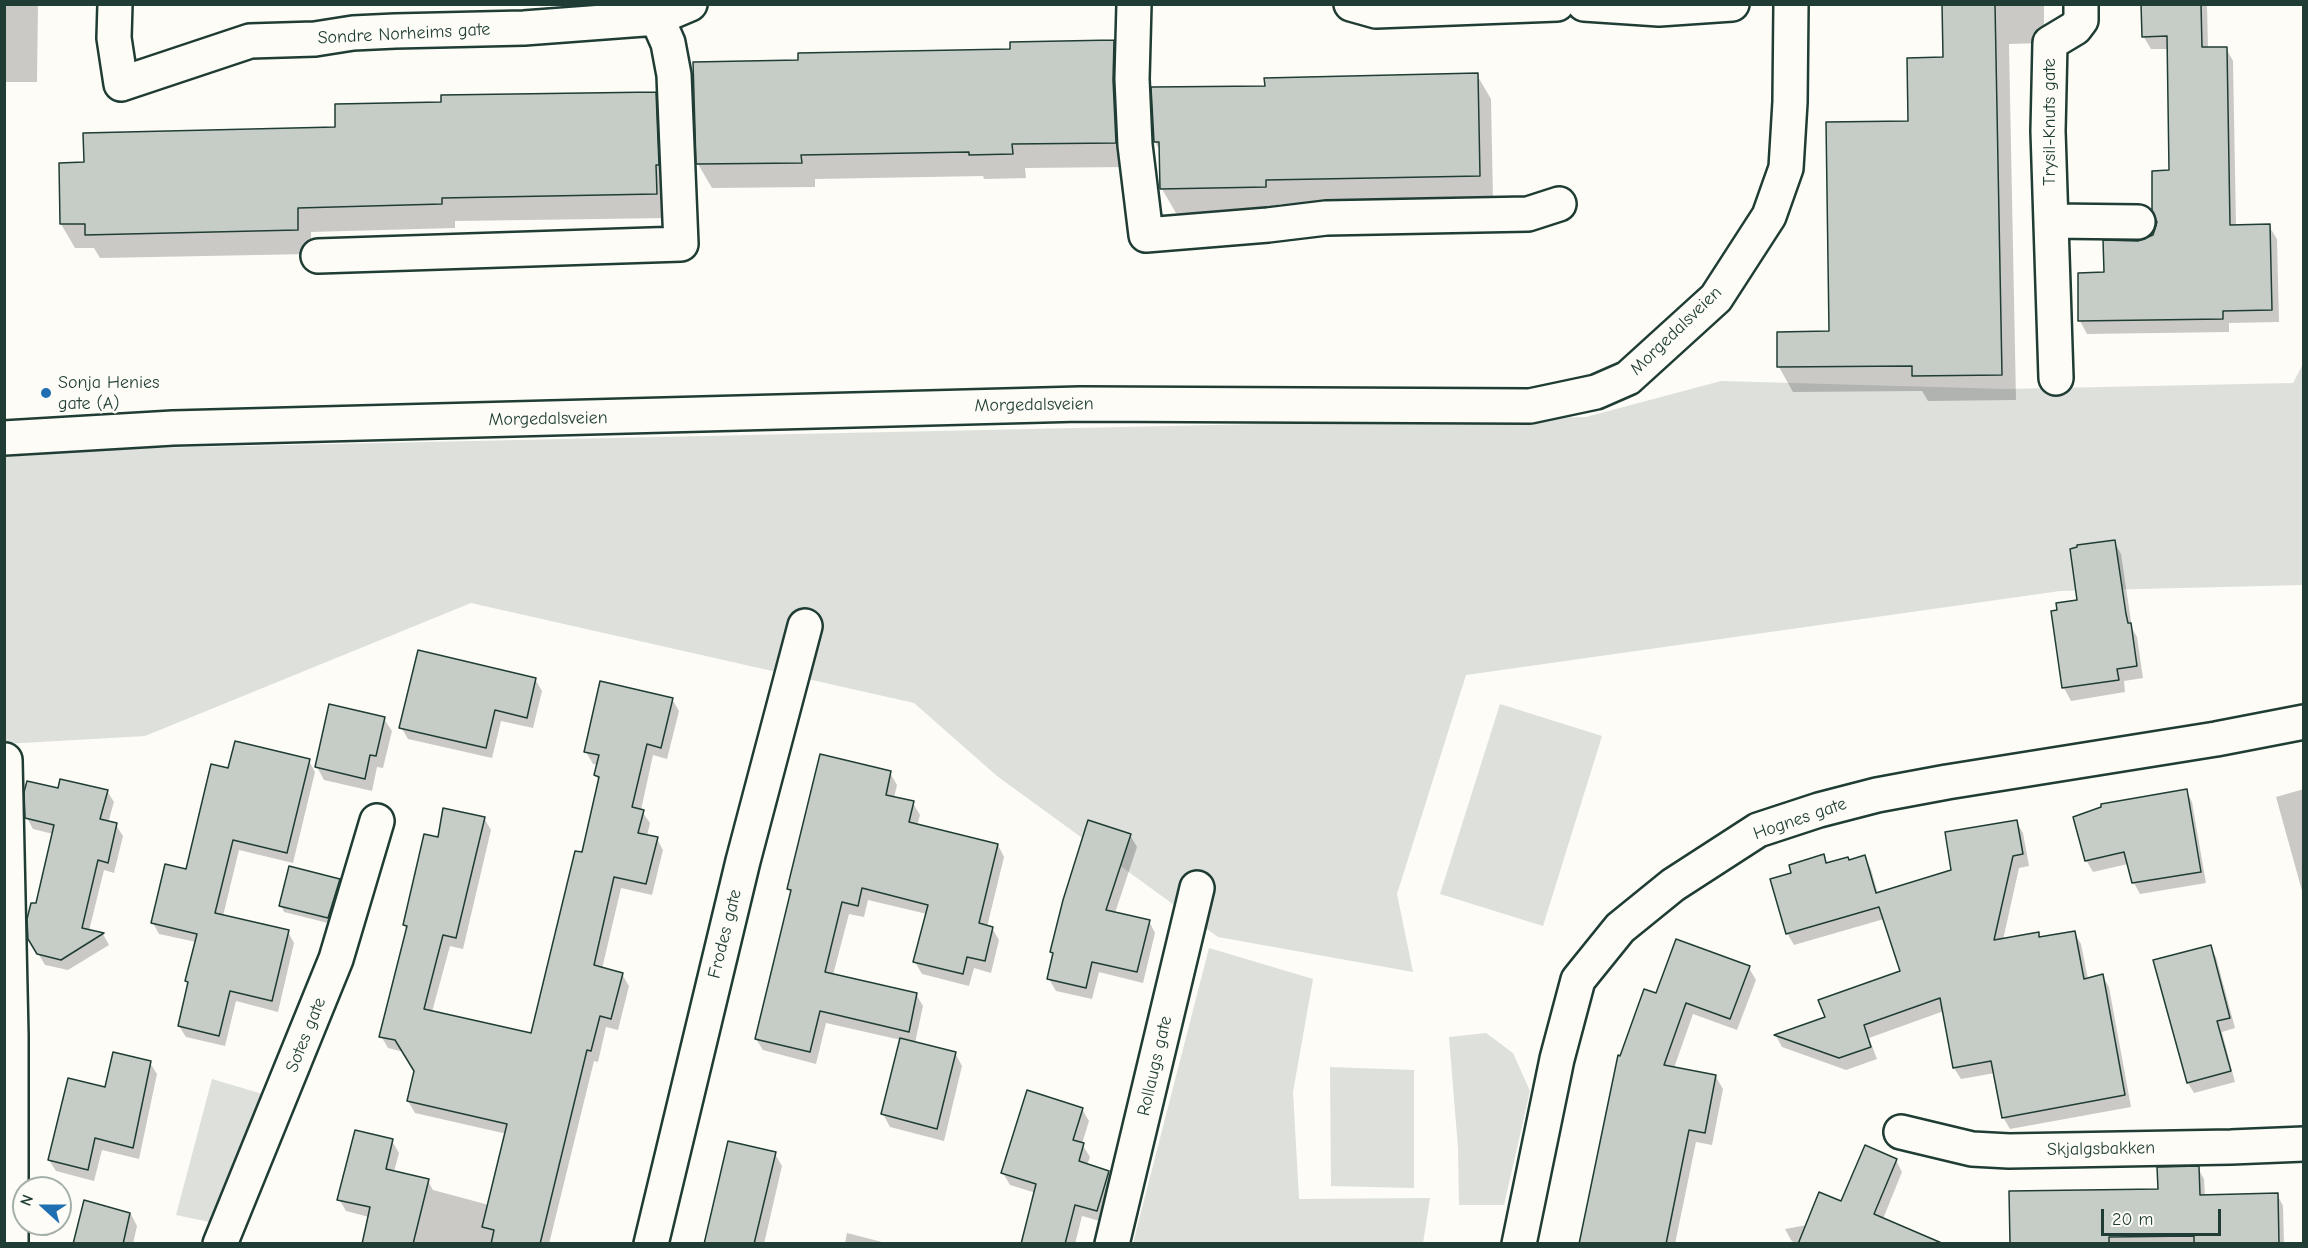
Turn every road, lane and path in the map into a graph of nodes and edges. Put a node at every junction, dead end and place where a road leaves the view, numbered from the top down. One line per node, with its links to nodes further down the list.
1 (115, 4): 11 (street, Sondre Norheims gate)
2 (690, 4): 11 (street, Sondre Norheims gate)
3 (1134, 4): 12 (street)
4 (1351, 4): 5 (street)
5 (1557, 4)
6 (1584, 4): 7 (street)
7 (1732, 4)
8 (1771, 4): 10 (street)
9 (2081, 4): 13 (street, Trysil-Knuts gate)
10 (1791, 5): 17 (street, Morgedalsveien)
11 (657, 18): 15 (street)
12 (1559, 204)
13 (2051, 221): 14 (street); 16 (street, Trysil-Knuts gate)
14 (2138, 222)
15 (318, 256)
16 (2056, 378)
17 (4, 438)
18 (805, 626): 27 (street, Frodes gate)
19 (2304, 722): 29 (street, Hognes gate)
20 (5, 760): 25 (street)
21 (376, 821): 26 (street, Sotes gate)
22 (1197, 888): 28 (street, Rollaugs gate)
23 (1901, 1132): 24 (street, Skjalgsbakken)
24 (2304, 1144)
25 (11, 1244)
26 (220, 1244)
27 (651, 1244)
28 (1112, 1244)
29 (1519, 1244)

